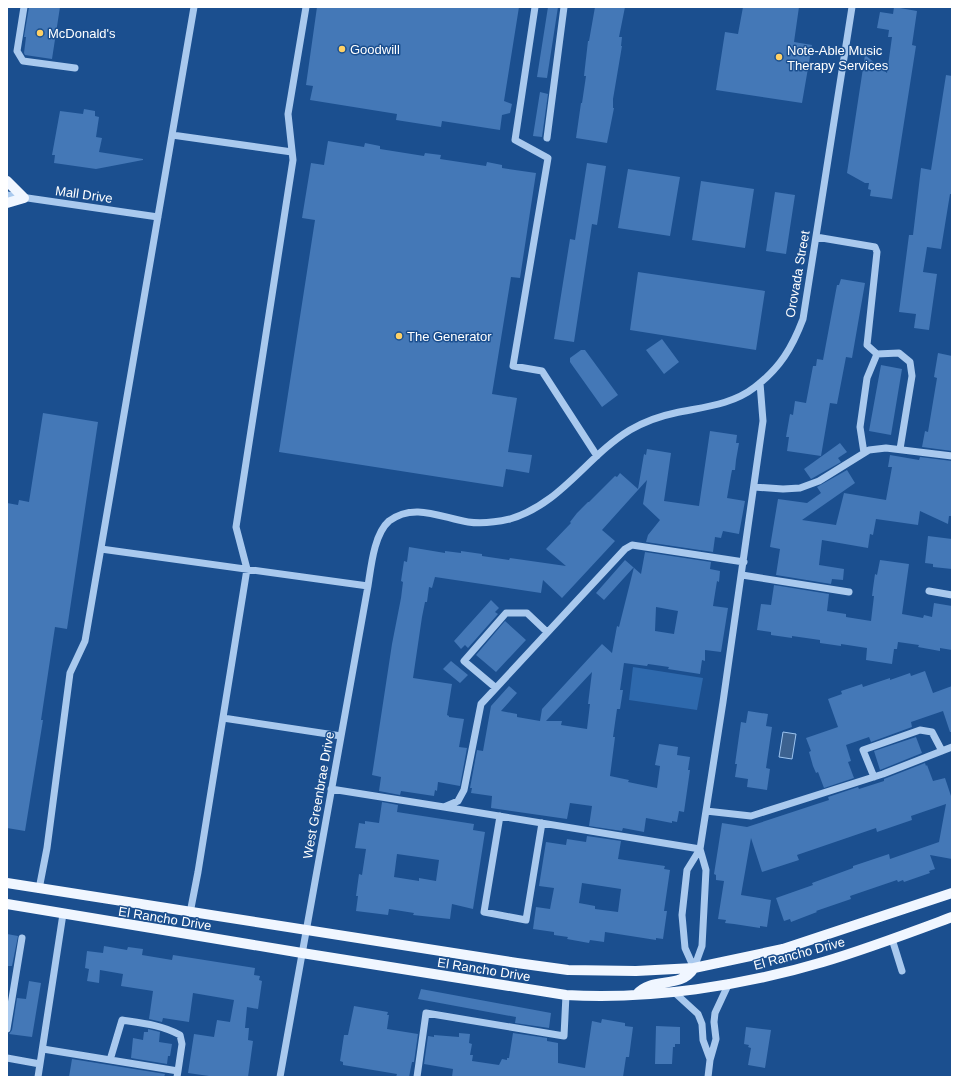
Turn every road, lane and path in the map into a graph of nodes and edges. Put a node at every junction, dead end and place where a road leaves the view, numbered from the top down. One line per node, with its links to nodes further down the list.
1 (24, 7): 7 (street)
2 (194, 7): 8 (street)
3 (306, 7): 10 (street)
4 (534, 7): 21 (street)
5 (564, 7): 9 (street)
6 (852, 7): 16 (street, Orovada Street)
7 (75, 68)
8 (172, 135): 10 (street); 15 (street)
9 (547, 138)
10 (292, 152): 27 (street)
11 (7, 181): 13 (main road)
12 (7, 195): 13 (street, Mall Drive)
13 (24, 198): 14 (main road); 15 (street, Mall Drive)
14 (7, 203)
15 (158, 217): 25 (street)
16 (816, 237): 17 (street); 18 (street, Orovada Street)
17 (877, 354): 19 (street); 20 (street)
18 (760, 383): 21 (street, Orovada Street); 23 (street)
19 (900, 449): 20 (street); 22 (street)
20 (864, 453): 23 (street)
21 (597, 456): 24 (street, Orovada Street)
22 (952, 456)
23 (754, 487): 26 (street)
24 (389, 522): 29 (street, West Greenbrae Drive)
25 (101, 549): 27 (street); 47 (street)
26 (744, 562): 28 (street); 33 (street)
27 (247, 569): 29 (street); 35 (street)
28 (742, 575): 31 (street); 42 (street)
29 (368, 586): 36 (street, West Greenbrae Drive)
30 (928, 591): 32 (street)
31 (849, 592)
32 (952, 595)
33 (547, 632): 34 (street); 34 (street)
34 (496, 688): 41 (street)
35 (223, 718): 36 (street); 50 (street)
36 (341, 736): 40 (street, West Greenbrae Drive)
37 (952, 747): 38 (street)
38 (942, 751): 39 (street); 39 (street)
39 (874, 776): 42 (street)
40 (331, 789): 41 (street); 53 (street, West Greenbrae Drive)
41 (444, 807): 43 (street)
42 (706, 811): 45 (street)
43 (500, 816): 44 (street); 44 (street)
44 (542, 823): 45 (street)
45 (700, 849): 57 (street); 57 (street)
46 (7, 883): 47 (main road, El Rancho Drive)
47 (39, 889): 50 (main road, El Rancho Drive)
48 (952, 893): 57 (main road, El Rancho Drive)
49 (7, 904): 51 (main road, El Rancho Drive)
50 (190, 913): 53 (main road, El Rancho Drive)
51 (63, 914): 56 (main road, El Rancho Drive); 64 (street)
52 (952, 917): 55 (main road, El Rancho Drive)
53 (306, 931): 56 (street, West Greenbrae Drive); 57 (main road, El Rancho Drive)
54 (22, 938): 63 (street)
55 (892, 939): 58 (street); 59 (main road, El Rancho Drive)
56 (302, 953): 62 (main road, El Rancho Drive); 71 (street, West Greenbrae Drive)
57 (694, 968): 61 (main road)
58 (902, 971)
59 (729, 983): 60 (main road, El Rancho Drive); 67 (street)
60 (674, 992): 61 (main road, El Rancho Drive); 67 (street)
61 (637, 994): 62 (main road, El Rancho Drive)
62 (566, 995): 72 (street)
63 (7, 1029)
64 (43, 1049): 66 (street); 68 (street)
65 (7, 1058): 68 (street)
66 (110, 1060): 69 (street); 69 (street)
67 (710, 1060): 73 (street)
68 (40, 1064): 70 (street)
69 (177, 1074)
70 (38, 1077)
71 (280, 1077)
72 (417, 1077)
73 (708, 1077)

